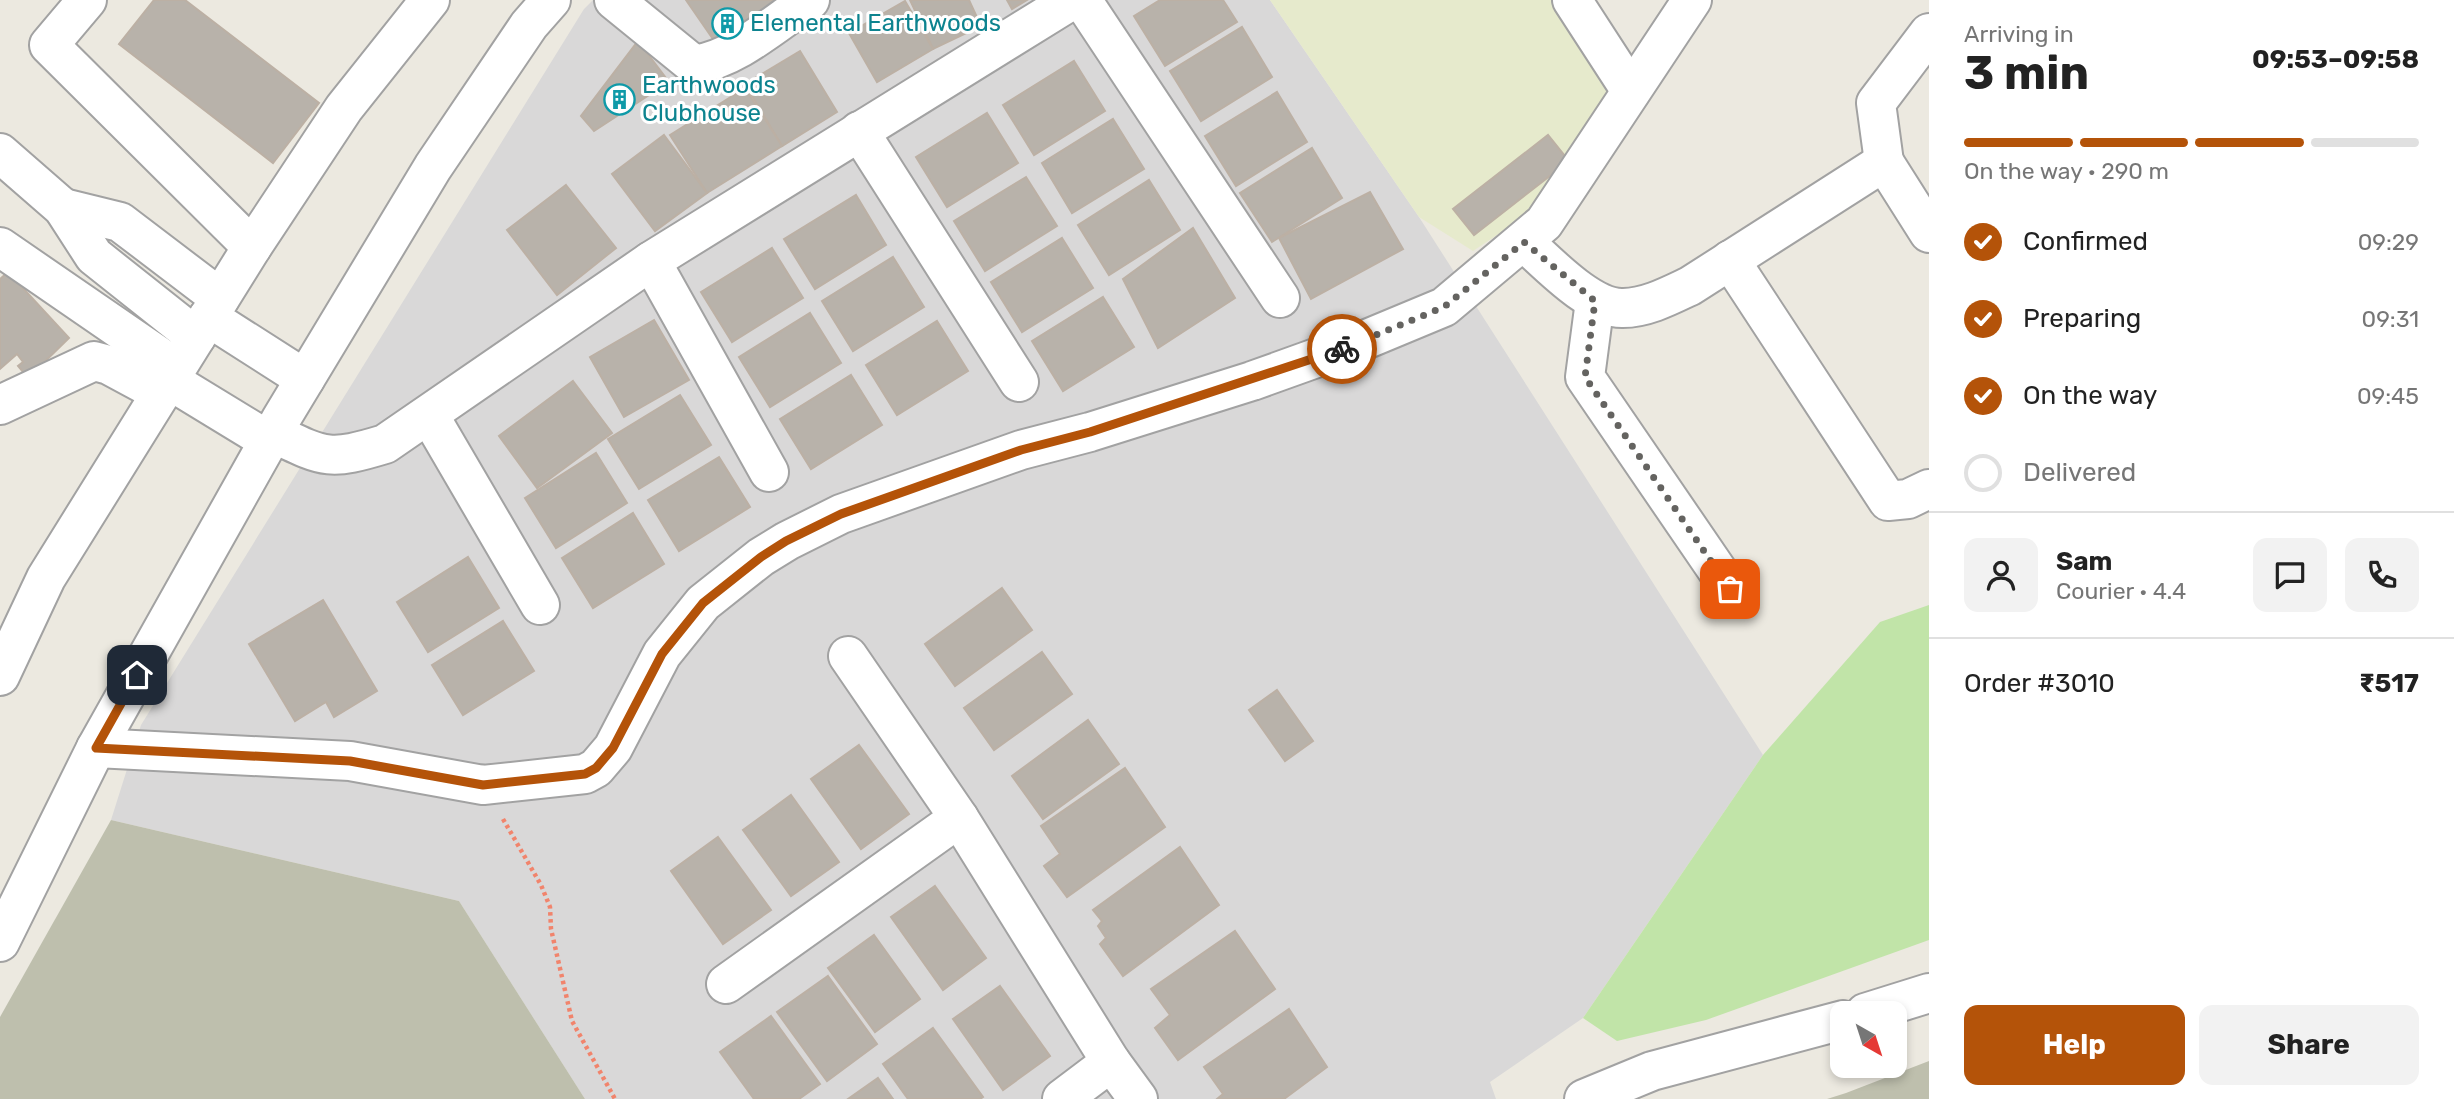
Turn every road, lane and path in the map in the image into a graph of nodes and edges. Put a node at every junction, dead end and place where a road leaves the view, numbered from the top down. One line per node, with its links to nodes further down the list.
1 (87, 0): 18 (street)
2 (430, 0): 18 (street)
3 (551, 0): 26 (street)
4 (810, 0): 9 (street)
5 (1072, 0): 12 (street)
6 (1082, 0): 21 (street)
7 (1572, 0): 11 (street)
8 (1692, 0): 11 (street)
9 (631, 5)
10 (1929, 33): 14 (street)
11 (1631, 90): 16 (street)
12 (859, 131): 20 (street); 27 (street)
13 (0, 153): 24 (street)
14 (1884, 162): 15 (street); 19 (street)
15 (1929, 233)
16 (1524, 242): 22 (street); 38 (street)
17 (0, 247): 23 (street)
18 (252, 247): 24 (street)
19 (1730, 260): 22 (street); 32 (street)
20 (651, 261): 29 (street); 31 (street)
21 (1280, 298)
22 (1595, 301): 33 (street)
23 (114, 326): 24 (street); 25 (street)
24 (188, 349): 25 (street); 26 (street); 30 (street); 36 (street)
25 (94, 361): 28 (street)
26 (305, 379): 30 (street)
27 (1019, 382)
28 (0, 405)
29 (429, 415): 30 (street); 34 (street)
30 (267, 443): 37 (street)
31 (769, 472)
32 (1929, 489)
33 (1730, 589)
34 (540, 605)
35 (848, 656): 39 (street)
36 (0, 676)
37 (96, 748): 38 (street); 40 (street)
38 (483, 785): 46 (path)
39 (958, 818): 41 (street); 45 (street)
40 (0, 942)
41 (726, 984)
42 (1929, 993): 43 (street)
43 (1903, 1001)
44 (1830, 1023): 49 (street)
45 (1111, 1062): 47 (street); 48 (street)
46 (615, 1099)
47 (1062, 1099)
48 (1138, 1099)
49 (1584, 1099)

